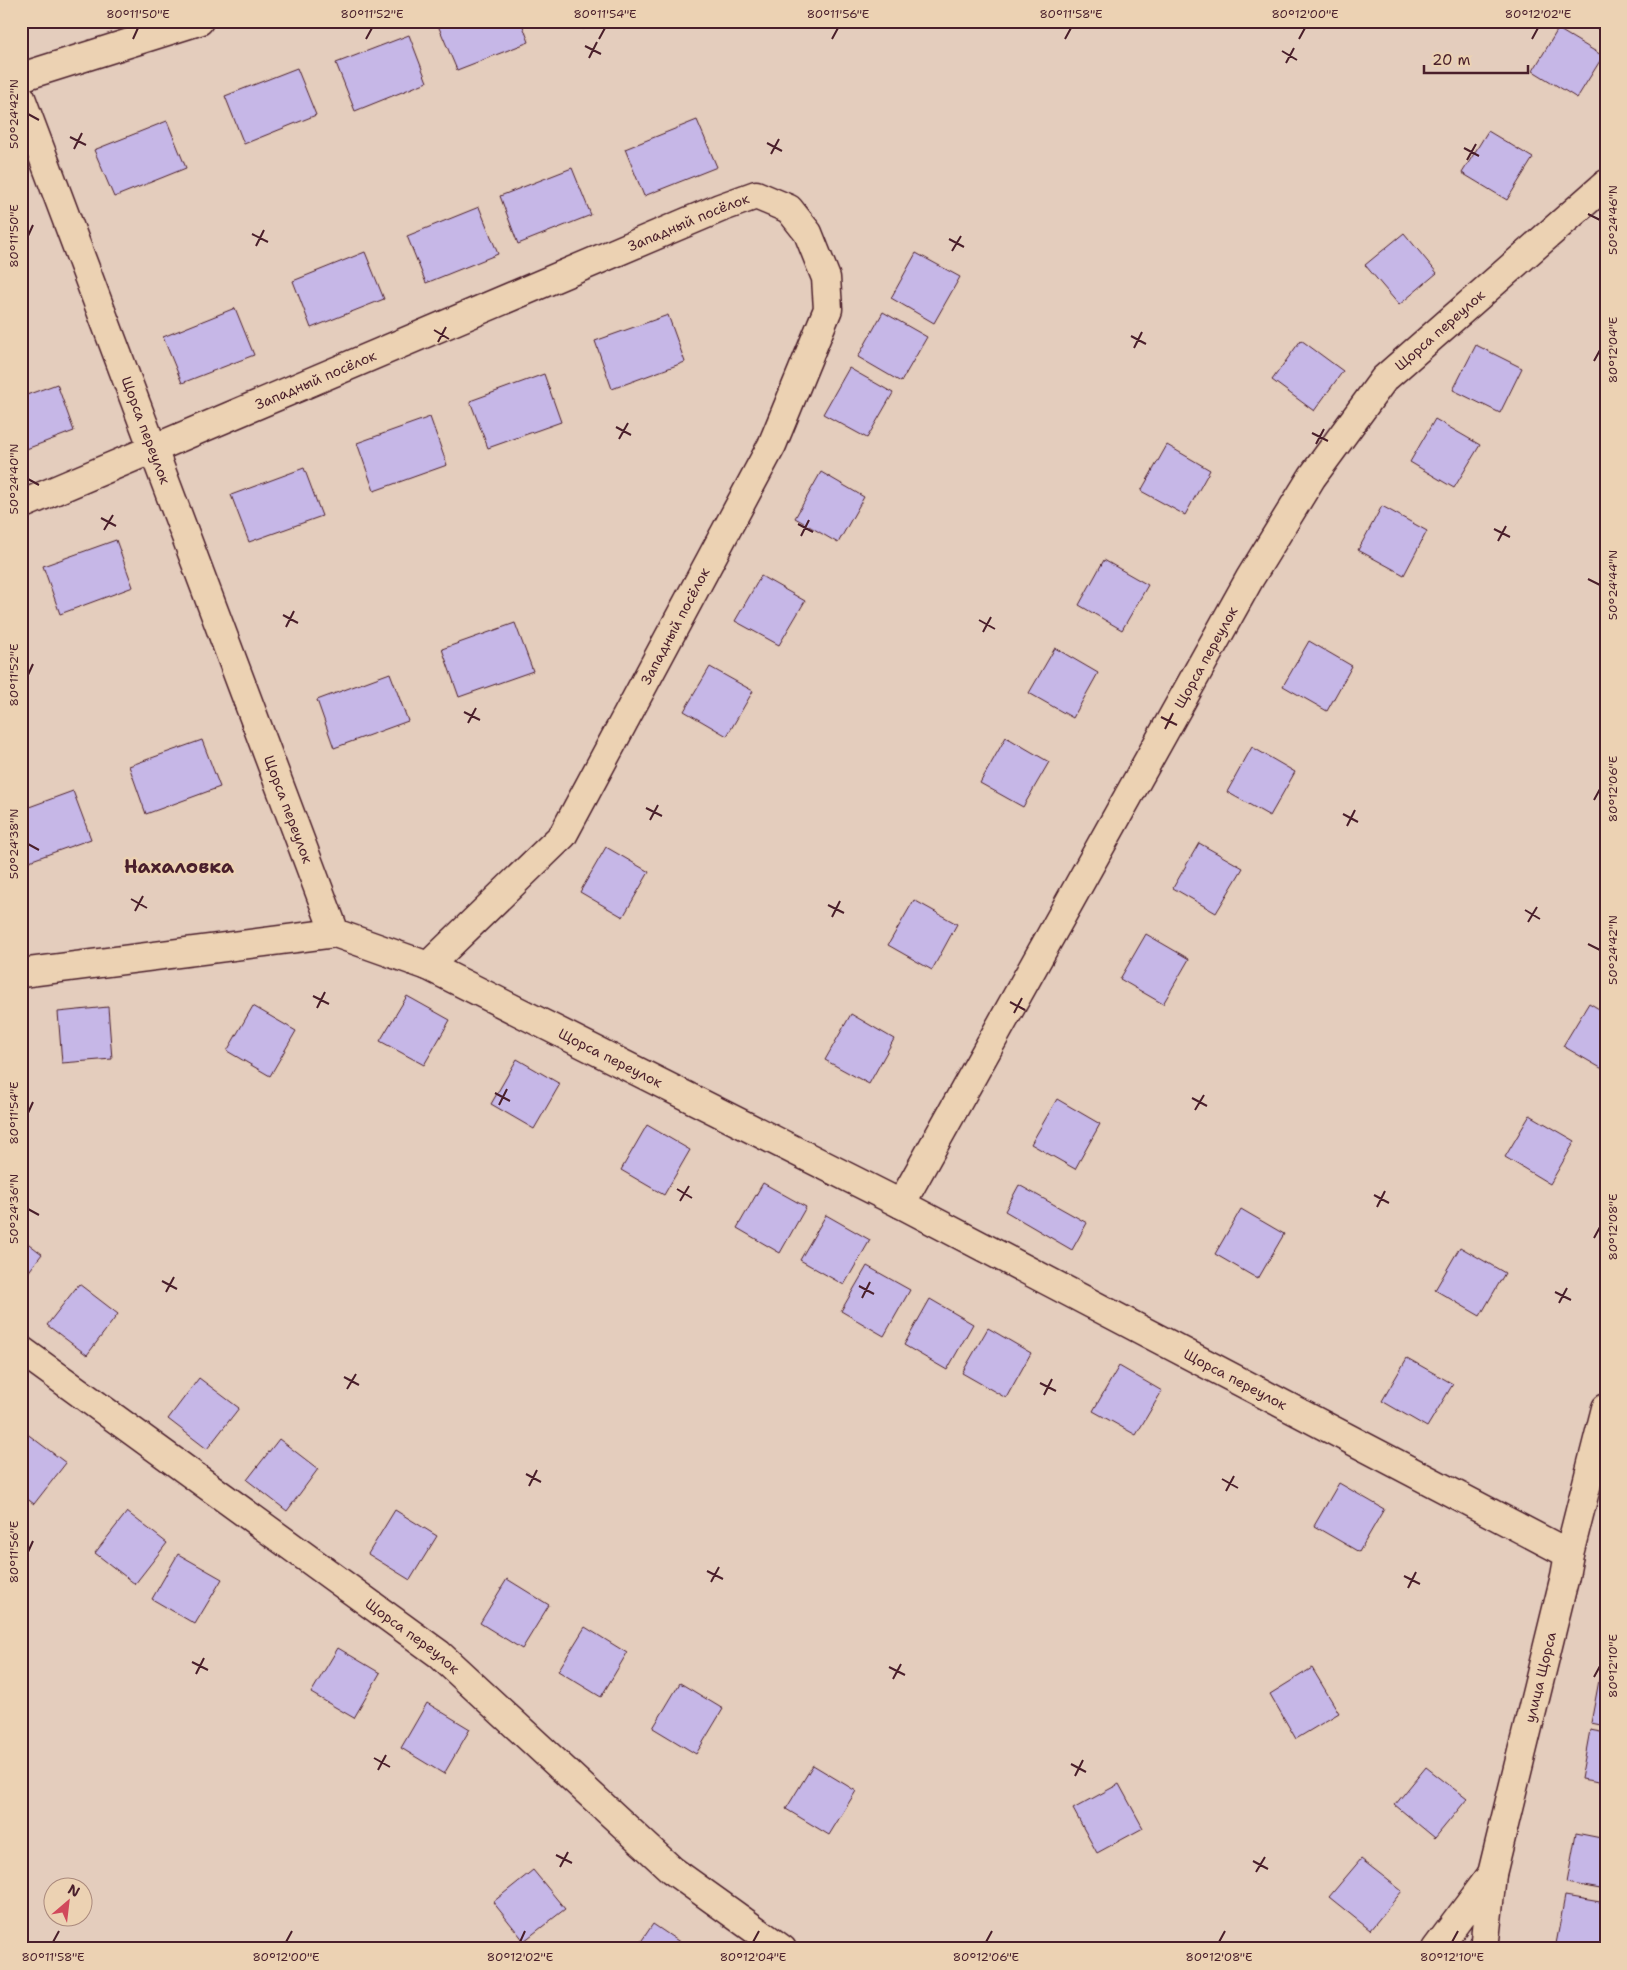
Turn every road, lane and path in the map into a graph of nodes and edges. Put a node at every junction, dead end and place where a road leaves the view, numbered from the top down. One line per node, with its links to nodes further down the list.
1 (198, 21): 2 (street)
2 (21, 77)
3 (21, 98): 5 (street, Щорса переулок)
4 (1606, 184): 10 (street, Щорса переулок)
5 (152, 450): 6 (street, Западный посёлок); 7 (street, Щорса переулок); 8 (street, Западный посёлок)
6 (21, 505)
7 (336, 933): 8 (street, Щорса переулок); 9 (street)
8 (428, 966): 10 (street, Щорса переулок)
9 (21, 973)
10 (901, 1204): 13 (street, Щорса переулок)
11 (21, 1350): 15 (street, Щорса переулок)
12 (1606, 1408): 13 (street, улица Щорса)
13 (1569, 1554): 14 (street, улица Щорса)
14 (1492, 1874): 16 (street); 17 (street, улица Щорса)
15 (782, 1949)
16 (1436, 1949)
17 (1484, 1949)

